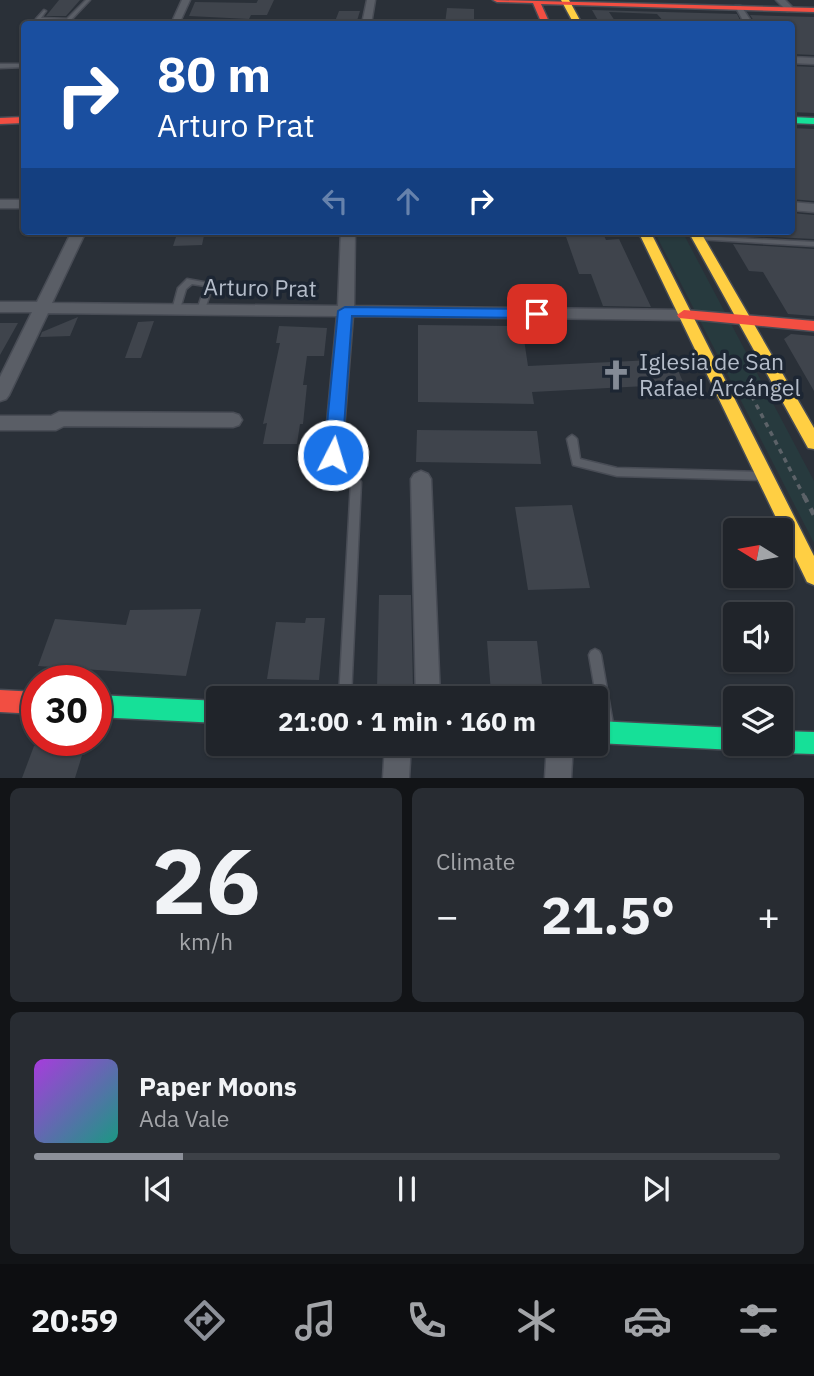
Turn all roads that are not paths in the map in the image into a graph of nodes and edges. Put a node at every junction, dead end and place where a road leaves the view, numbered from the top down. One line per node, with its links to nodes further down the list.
1 (88, 0): 11 (lane)
2 (186, 0): 12 (street)
3 (371, 0): 13 (street)
4 (497, 0): 5 (main road)
5 (535, 1): 6 (main road); 14 (main road)
6 (565, 1): 7 (main road); 15 (main road)
7 (717, 4): 9 (main road)
8 (785, 5): 9 (main road); 10 (main road)
9 (738, 8): 16 (street)
10 (814, 10)
11 (44, 11)
12 (176, 21)
13 (367, 21)
14 (545, 21)
15 (576, 21)
16 (746, 21)
17 (795, 60): 18 (street)
18 (814, 61)
19 (0, 66): 20 (lane)
20 (21, 66)
21 (21, 120): 23 (main road)
22 (795, 120): 24 (main road)
23 (0, 121)
24 (814, 121)
25 (0, 204): 26 (street)
26 (21, 204)
27 (795, 206): 28 (street)
28 (814, 208)
29 (77, 235): 35 (street)
30 (348, 235): 38 (street)
31 (646, 235): 39 (main road)
32 (696, 235): 33 (lane); 40 (main road)
33 (814, 244)
34 (0, 307): 35 (street, Arturo Prat)
35 (44, 308): 36 (street, Arturo Prat); 42 (street)
36 (176, 310): 37 (street, Arturo Prat); 37 (lane)
37 (201, 310): 38 (street, Arturo Prat)
38 (345, 311): 39 (street, Arturo Prat); 49 (street)
39 (684, 316): 40 (main road, Arturo Prat); 50 (main road)
40 (743, 320): 41 (main road, Arturo Prat); 48 (main road)
41 (814, 326)
42 (0, 395)
43 (0, 415): 44 (street)
44 (59, 419): 45 (street); 46 (street)
45 (233, 420)
46 (0, 423)
47 (572, 439): 50 (lane)
48 (814, 443)
49 (333, 455)
50 (764, 476): 53 (main road)
51 (421, 479): 56 (street)
52 (356, 482): 55 (lane)
53 (814, 576)
54 (595, 655): 57 (lane)
55 (346, 686)
56 (428, 686)
57 (598, 686)
58 (0, 701): 59 (main road)
59 (21, 702)
60 (112, 707): 61 (main road)
61 (206, 711)
62 (608, 733): 63 (main road)
63 (723, 738)
64 (793, 742): 65 (main road)
65 (814, 743)
66 (397, 756): 68 (street)
67 (559, 756): 69 (street)
68 (396, 778)
69 (558, 778)

